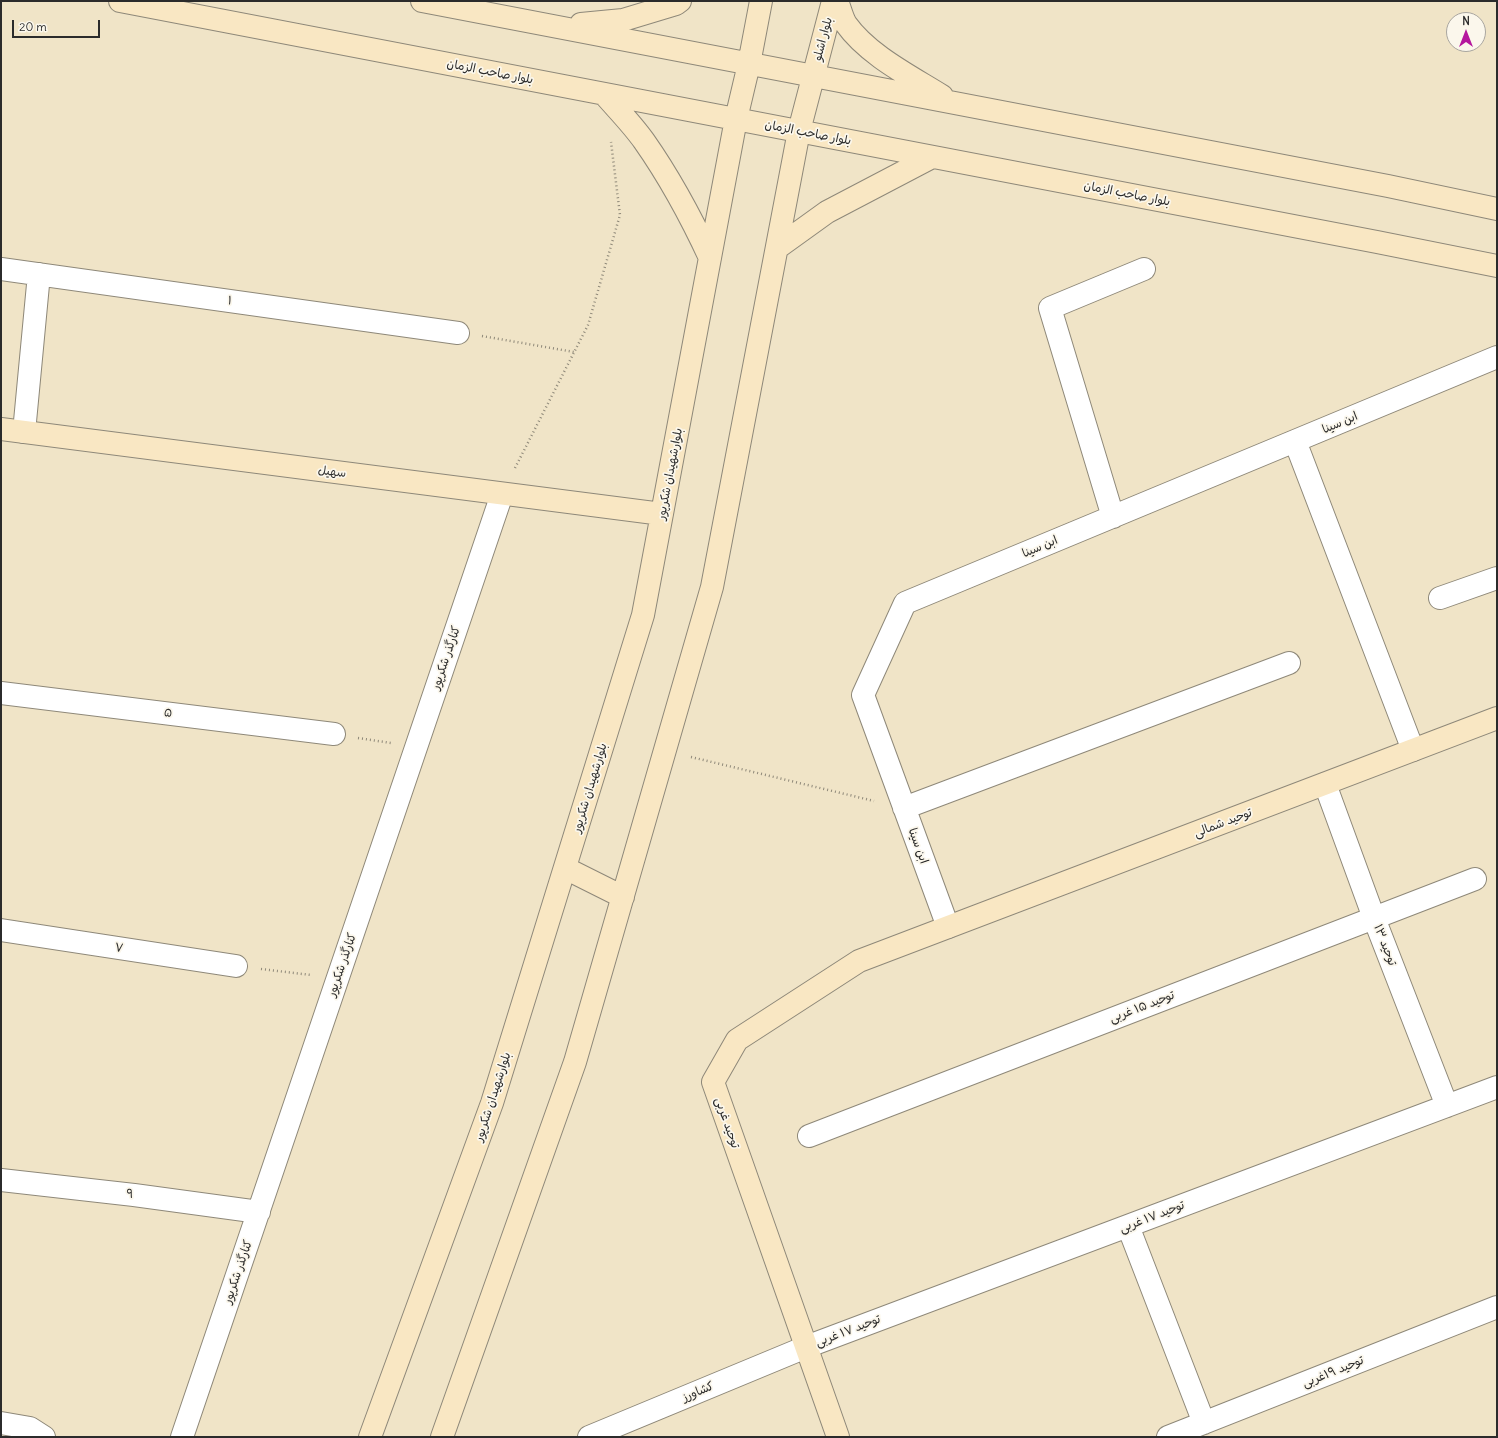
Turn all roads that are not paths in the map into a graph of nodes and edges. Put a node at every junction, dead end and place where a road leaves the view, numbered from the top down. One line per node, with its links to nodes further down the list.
1 (120, 1): 10 (main road, بلوار صاحب الزمان)
2 (422, 1): 7 (main road)
3 (680, 1): 7 (main road)
4 (761, 1): 8 (main road)
5 (833, 1): 9 (main road, بلوار اشلو)
6 (837, 1): 11 (main road)
7 (556, 27): 8 (main road)
8 (749, 64): 9 (main road); 12 (main road, بلوارشهیدان شکرپور)
9 (814, 76): 11 (main road); 13 (main road, بلوار اشلو)
10 (604, 94): 12 (main road, بلوار صاحب الزمان); 17 (main road)
11 (955, 104): 15 (main road)
12 (736, 119): 13 (main road, بلوار صاحب الزمان); 17 (main road, بلوارشهیدان شکرپور)
13 (799, 131): 14 (main road, بلوار صاحب الزمان); 16 (main road)
14 (932, 157): 16 (main road); 18 (main road, بلوار صاحب الزمان)
15 (1497, 209)
16 (777, 248): 41 (main road)
17 (710, 258): 28 (main road, بلوارشهیدان شکرپور)
18 (1497, 266)
19 (1, 269): 21 (street, ۱)
20 (1144, 269): 29 (street)
21 (39, 274): 22 (street, ۱); 25 (street)
22 (458, 332)
23 (1497, 357): 26 (street, ابن سینا)
24 (1, 429): 25 (main road, سهیل)
25 (24, 432): 27 (main road, سهیل)
26 (1295, 441): 29 (street, ابن سینا); 36 (street)
27 (502, 494): 28 (main road, سهیل); 50 (street, کنارگذر شکرپور)
28 (662, 514): 39 (main road, بلوارشهیدان شکرپور)
29 (1113, 517): 38 (street, ابن سینا)
30 (1497, 578): 31 (street)
31 (1440, 598)
32 (1288, 663): 38 (street)
33 (1, 693): 35 (street, ۵)
34 (1497, 719): 36 (main road, توحید شمالی)
35 (334, 734)
36 (1413, 750): 37 (main road, توحید شمالی)
37 (1325, 784): 42 (street, توحید ۱۳); 43 (main road, توحید شمالی)
38 (904, 808): 43 (street, ابن سینا)
39 (565, 868): 41 (main road); 58 (main road, بلوارشهیدان شکرپور)
40 (1475, 879): 42 (street, توحید ۱۵ غربی)
41 (622, 897): 59 (main road)
42 (1374, 918): 47 (street, توحید ۱۳); 48 (street, توحید ۱۵ غربی)
43 (948, 927): 53 (main road, توحید غربی)
44 (1, 930): 45 (street, ۷)
45 (236, 966)
46 (1497, 1087): 47 (street, توحید ۱۷ غربی)
47 (1447, 1106): 51 (street, توحید ۱۷ غربی)
48 (809, 1136)
49 (1, 1180): 50 (street, ۹)
50 (259, 1212): 57 (street, کنارگذر شکرپور)
51 (1128, 1226): 53 (street, توحید ۱۷ غربی); 55 (street)
52 (1497, 1307): 55 (street, توحید ۱۹غربی)
53 (806, 1347): 60 (street, کشاورز); 61 (main road, توحید غربی)
54 (1, 1423): 56 (street)
55 (1204, 1423): 62 (street, توحید ۱۹غربی)
56 (44, 1437)
57 (182, 1437)
58 (370, 1437)
59 (442, 1437)
60 (589, 1437)
61 (838, 1437)
62 (1168, 1437)

